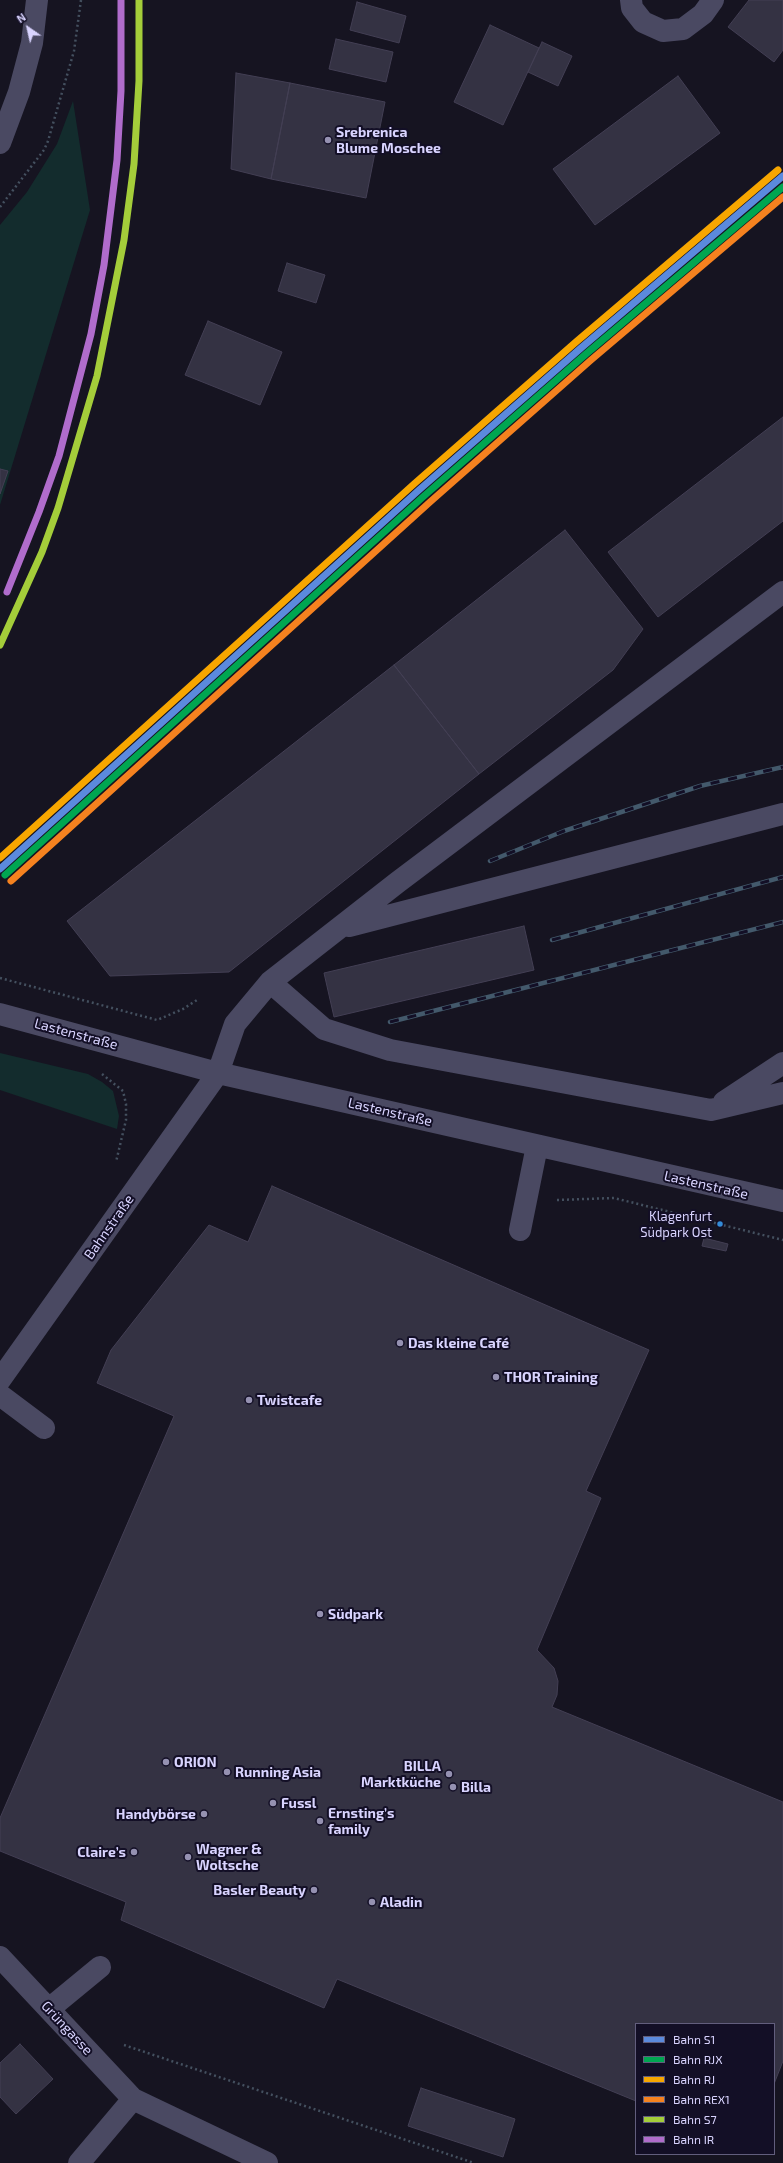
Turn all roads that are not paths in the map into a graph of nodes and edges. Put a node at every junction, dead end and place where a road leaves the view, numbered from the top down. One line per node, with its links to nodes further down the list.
1 (36, 0): 4 (street)
2 (631, 0): 3 (street)
3 (713, 0)
4 (0, 143)
5 (783, 592): 7 (street, Bahnstraße)
6 (783, 814): 7 (street)
7 (340, 928): 8 (street, Bahnstraße)
8 (270, 982): 11 (street, Bahnstraße); 13 (street)
9 (0, 1014): 11 (street, Lastenstraße)
10 (783, 1063): 13 (street)
11 (218, 1073): 14 (street, Lastenstraße); 17 (street, Bahnstraße)
12 (783, 1093): 13 (street)
13 (711, 1110)
14 (537, 1146): 15 (street, Lastenstraße); 16 (street)
15 (783, 1201)
16 (520, 1230)
17 (0, 1380)
18 (0, 1395): 19 (street)
19 (44, 1428)
20 (0, 1957): 22 (street, Grüngasse)
21 (100, 1967): 22 (street)
22 (49, 2009): 23 (street, Grüngasse)
23 (133, 2099): 24 (street); 25 (street)
24 (79, 2163)
25 (268, 2163)

